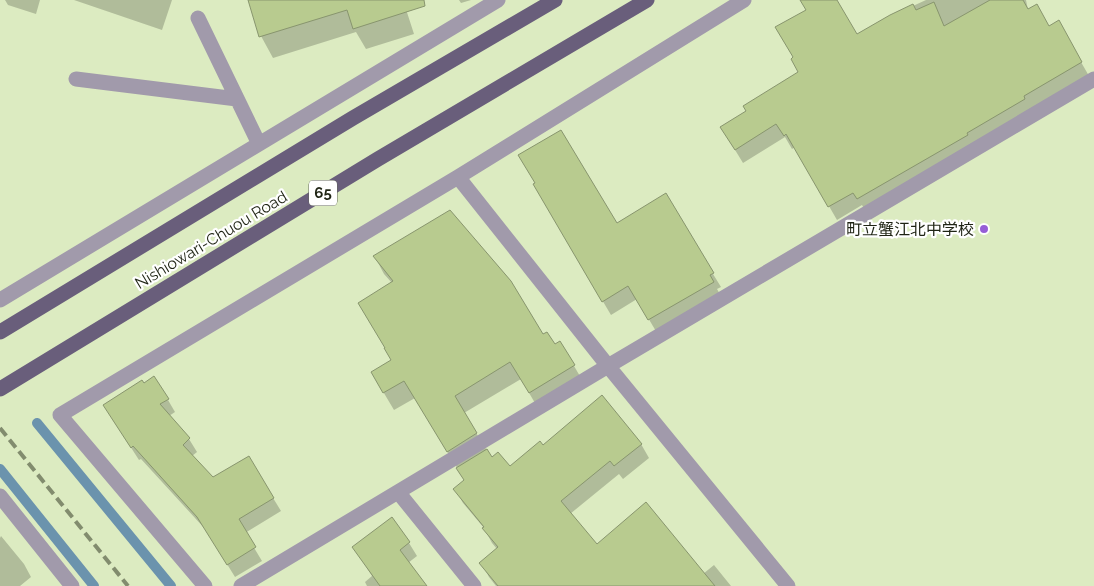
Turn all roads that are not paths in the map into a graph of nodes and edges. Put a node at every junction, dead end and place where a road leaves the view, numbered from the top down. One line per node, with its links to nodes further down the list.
1 (498, 0): 9 (street)
2 (555, 0): 12 (main road, Nishiowari-Chuou Road)
3 (647, 0): 14 (main road, Nishiowari-Chuou Road / 65)
4 (744, 0): 10 (street)
5 (198, 18): 8 (street)
6 (76, 79): 8 (street)
7 (1094, 79): 13 (street)
8 (237, 99): 9 (street)
9 (260, 144): 11 (street)
10 (458, 177): 13 (street); 18 (street)
11 (0, 300)
12 (0, 332)
13 (608, 366): 15 (street); 21 (street)
14 (0, 388)
15 (398, 492): 19 (street); 20 (street)
16 (0, 496): 17 (street)
17 (72, 586)
18 (205, 586)
19 (241, 586)
20 (474, 586)
21 (788, 586)

